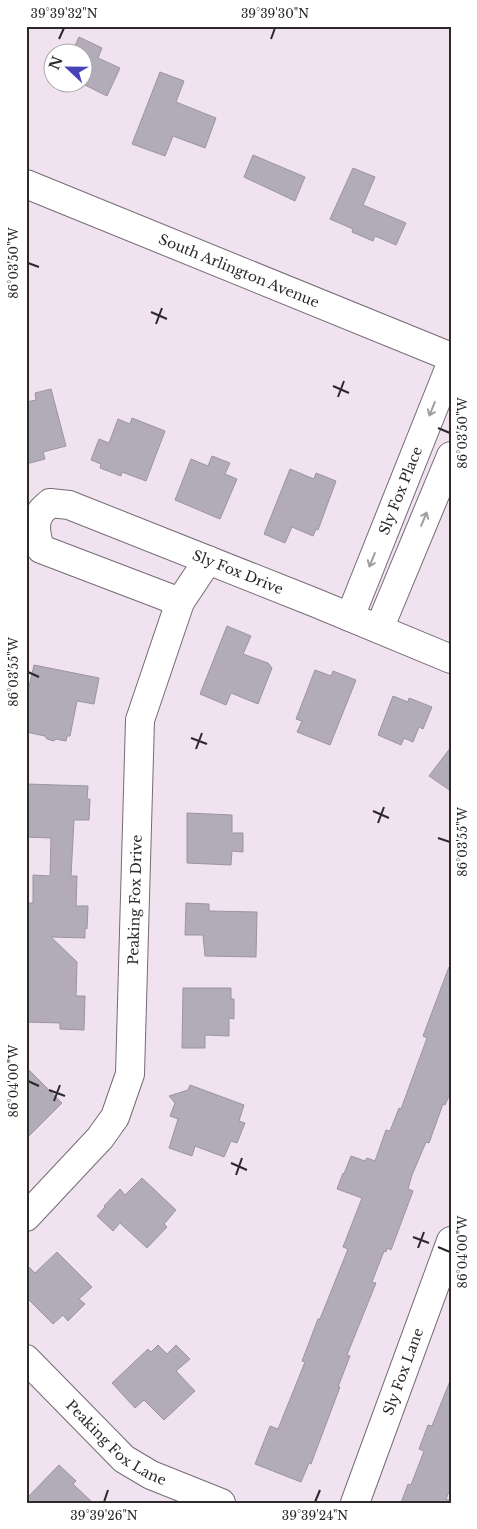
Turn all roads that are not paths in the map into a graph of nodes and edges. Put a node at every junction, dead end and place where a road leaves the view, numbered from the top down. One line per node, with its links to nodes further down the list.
1 (26, 184): 2 (street, South Arlington Avenue)
2 (451, 357)
3 (451, 364): 7 (street, Sly Fox Place, one-way to 7)
4 (451, 456): 8 (street, one-way to 4)
5 (208, 560): 6 (street, Peaking Fox Drive); 6 (street, Sly Fox Drive); 7 (street, Sly Fox Drive)
6 (180, 602): 10 (street, Peaking Fox Drive)
7 (350, 616): 8 (street, Sly Fox Drive)
8 (379, 629): 9 (street, Sly Fox Drive)
9 (451, 659)
10 (26, 1217)
11 (451, 1241): 14 (street, Sly Fox Lane)
12 (26, 1359): 13 (street, Peaking Fox Lane)
13 (221, 1503)
14 (355, 1503)

